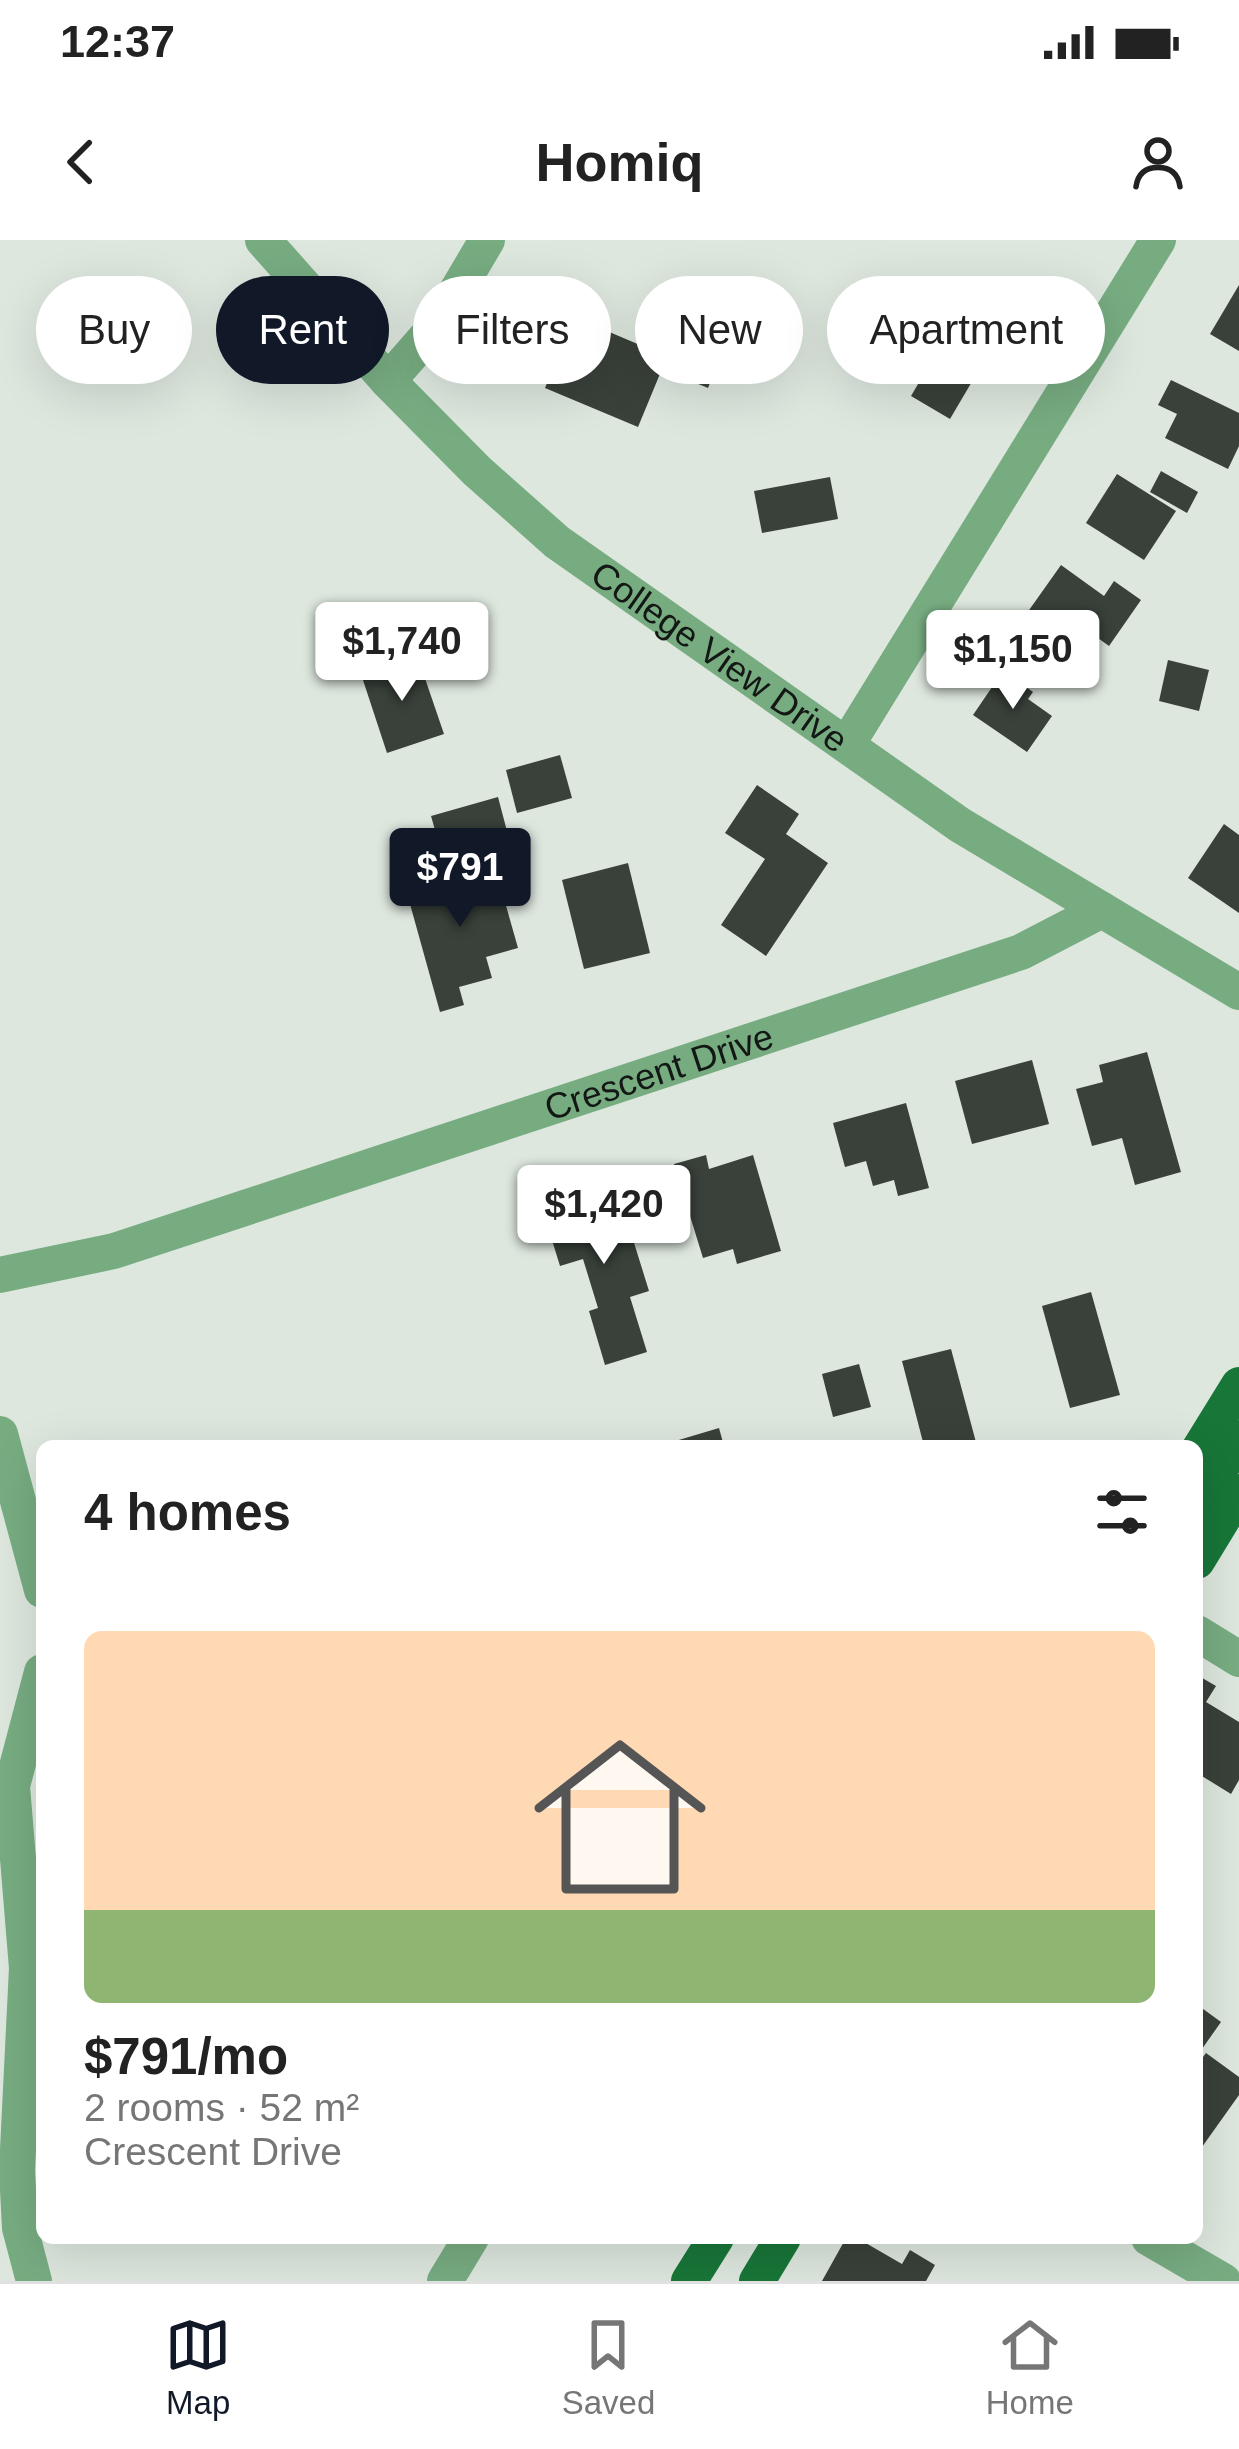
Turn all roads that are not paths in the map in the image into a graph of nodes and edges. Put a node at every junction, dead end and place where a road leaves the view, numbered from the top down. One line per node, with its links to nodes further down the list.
1 (263, 240): 4 (street, College View Drive)
2 (488, 240): 5 (street)
3 (1158, 240): 7 (street)
4 (295, 276)
5 (389, 380)
6 (389, 382): 7 (street, College View Drive)
7 (848, 743): 8 (street, College View Drive)
8 (1102, 910): 9 (street, College View Drive); 10 (street, Crescent Drive)
9 (1239, 992)
10 (0, 1276)
11 (1239, 1384): 14 (main road)
12 (0, 1434): 18 (street)
13 (1239, 1438): 16 (main road)
14 (1203, 1443)
15 (1239, 1492): 17 (main road)
16 (1203, 1497)
17 (1203, 1551)
18 (36, 1568)
19 (1203, 1638): 20 (street)
20 (1239, 1659)
21 (36, 1691): 22 (street)
22 (23, 1733): 23 (street)
23 (23, 1968): 29 (street)
24 (467, 2244): 30 (street)
25 (711, 2244): 31 (main road)
26 (714, 2244): 32 (main road)
27 (779, 2244): 33 (main road)
28 (1159, 2244): 34 (street)
29 (34, 2281)
30 (445, 2281)
31 (689, 2281)
32 (707, 2281)
33 (757, 2281)
34 (1223, 2281)

